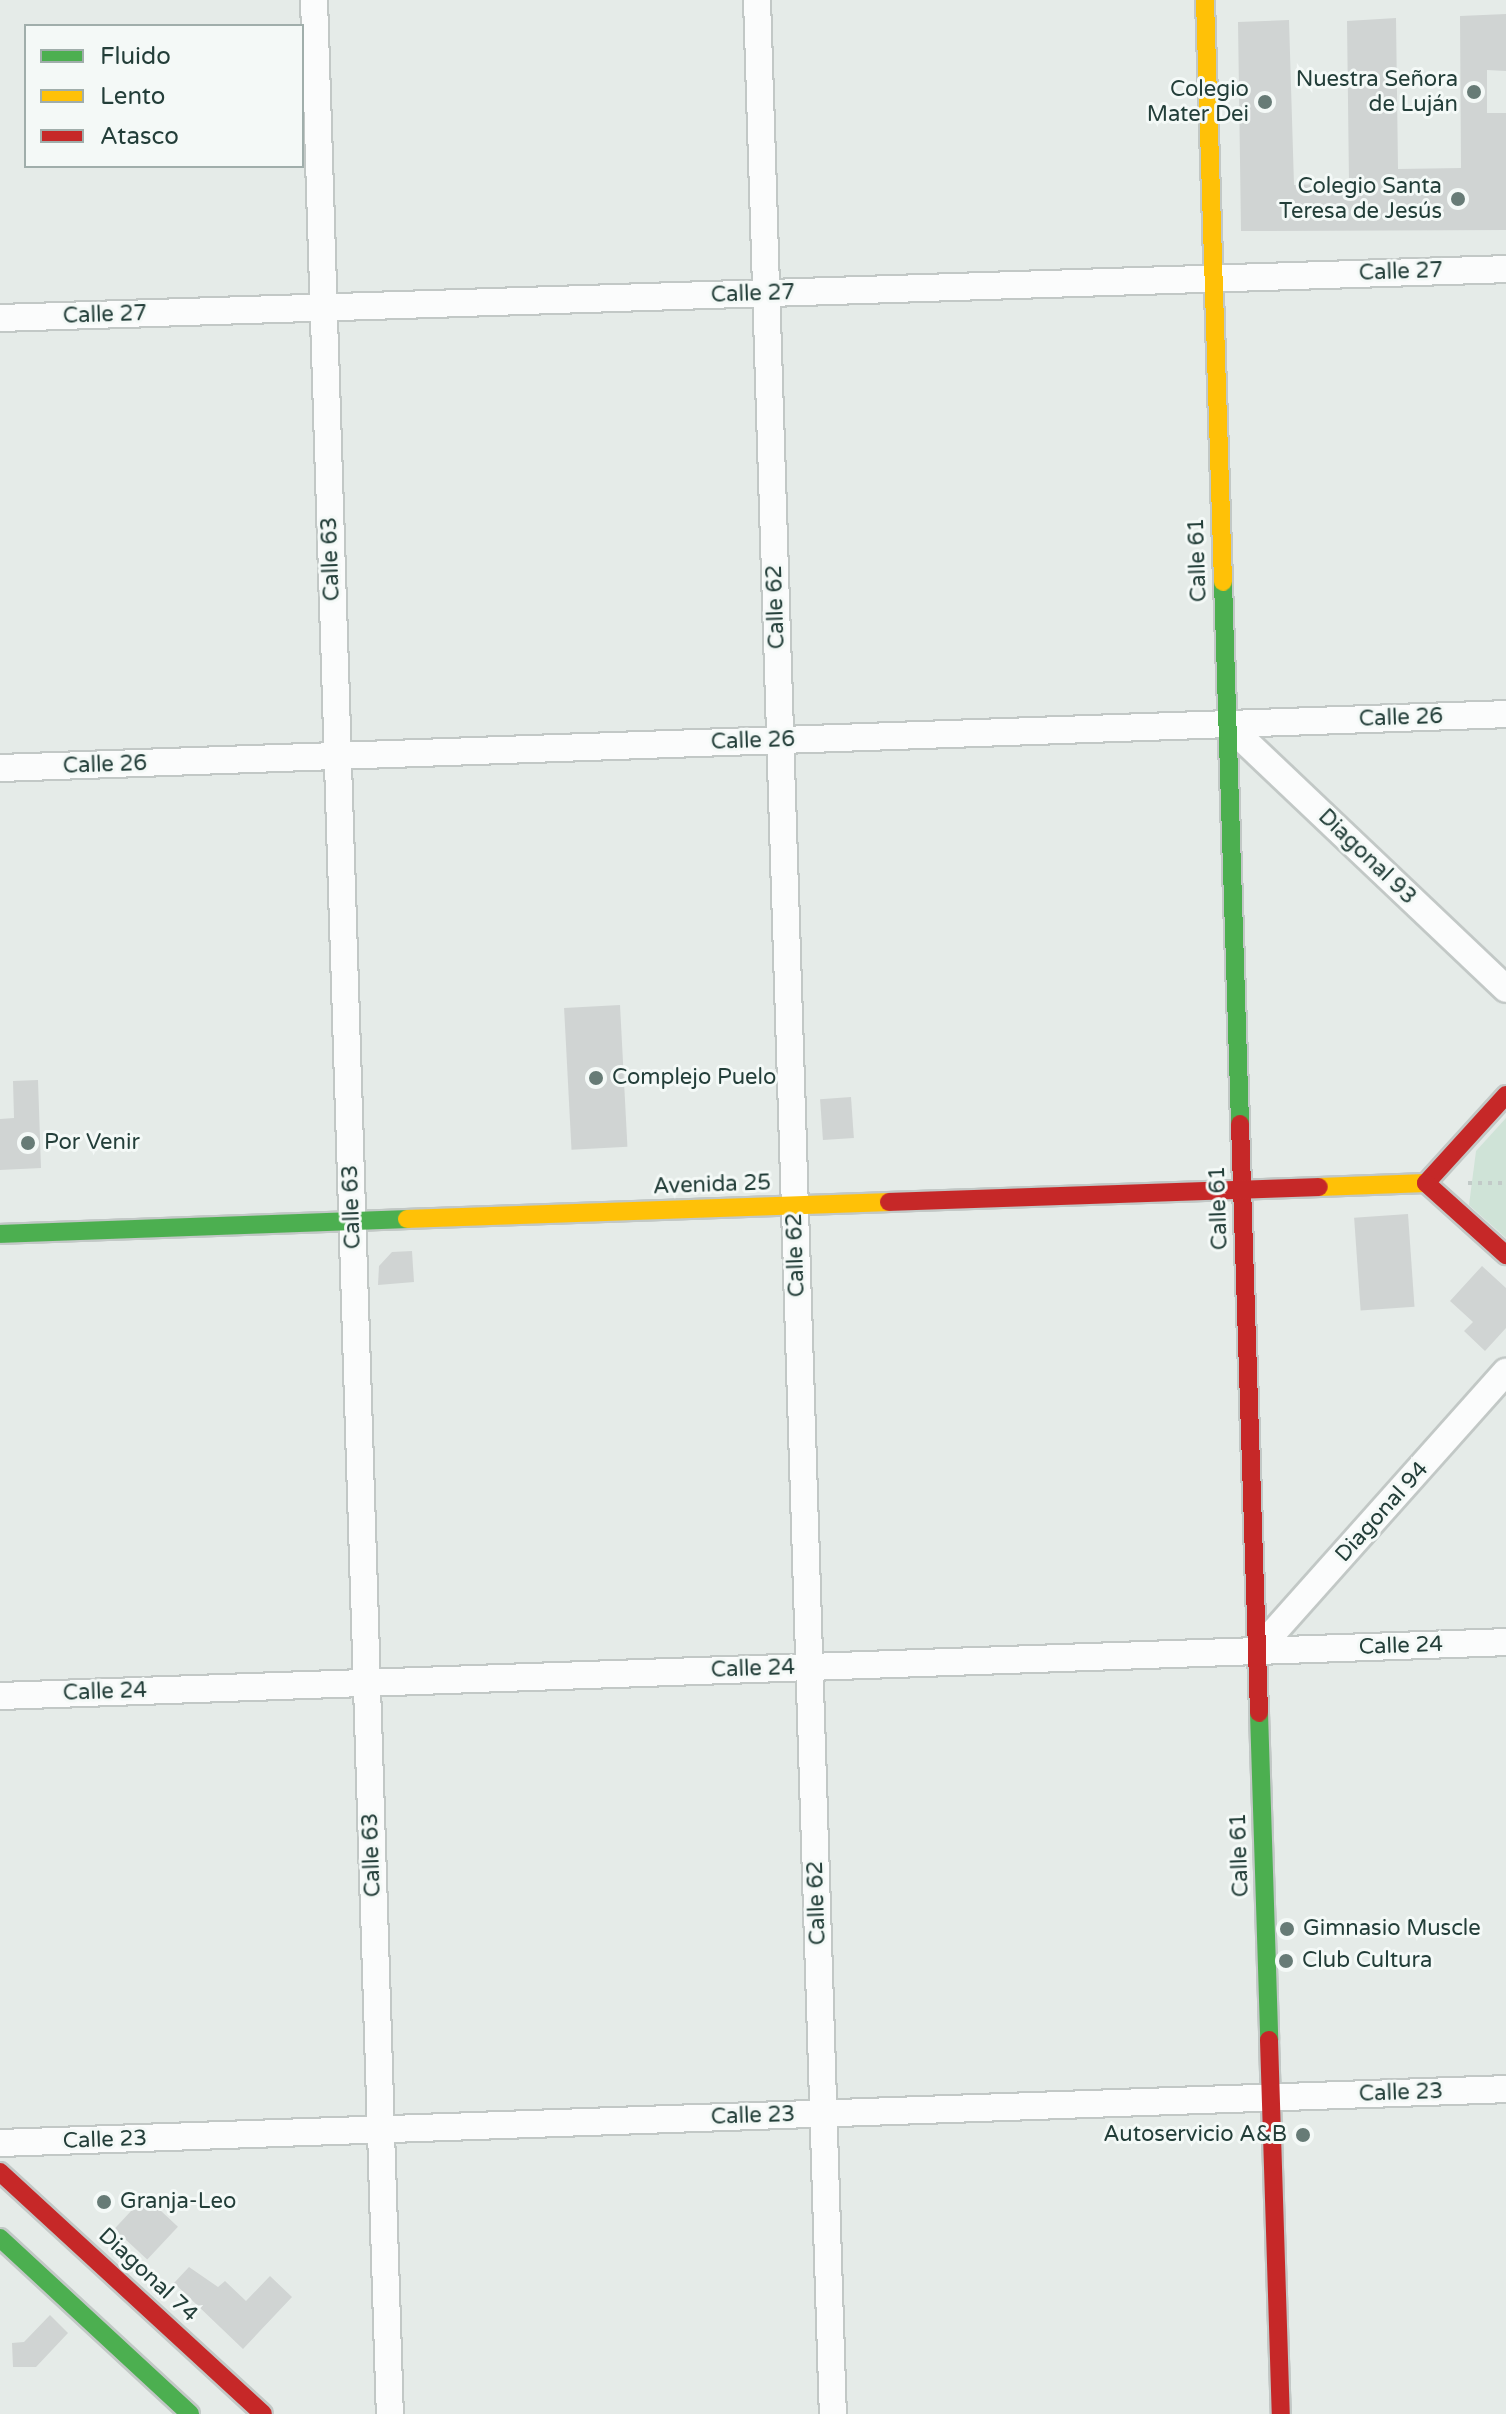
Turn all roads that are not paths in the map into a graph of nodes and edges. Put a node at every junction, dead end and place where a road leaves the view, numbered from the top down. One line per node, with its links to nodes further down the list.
1 (314, 0): 7 (street, Calle 63)
2 (757, 0): 6 (street, Calle 62)
3 (1205, 0): 5 (street, Calle 61)
4 (1506, 269): 5 (street, Calle 27)
5 (1214, 279): 6 (street, Calle 27); 10 (street, Calle 61)
6 (766, 293): 7 (street, Calle 27); 11 (street, Calle 62)
7 (323, 308): 8 (street, Calle 27); 12 (street, Calle 63)
8 (0, 318)
9 (1506, 714): 10 (street, Calle 26)
10 (1228, 725): 11 (street, Calle 26); 14 (street, Diagonal 93); 17 (street, Calle 61)
11 (780, 740): 12 (street, Calle 26); 18 (street, Calle 62)
12 (338, 756): 13 (street, Calle 26); 19 (street, Calle 63)
13 (0, 768)
14 (1506, 989)
15 (1506, 1095): 16 (street)
16 (1426, 1183): 17 (street, Avenida 25); 21 (street)
17 (1242, 1190): 18 (street, Avenida 25); 24 (street, Calle 61)
18 (795, 1206): 19 (street, Avenida 25); 25 (street, Calle 62)
19 (352, 1222): 20 (street, Avenida 25); 26 (street, Calle 63)
20 (0, 1234)
21 (1506, 1255)
22 (1506, 1372): 24 (street, Diagonal 94)
23 (1506, 1642): 24 (street, Calle 24)
24 (1257, 1651): 25 (street, Calle 24); 29 (street, Calle 61)
25 (809, 1667): 26 (street, Calle 24); 30 (street, Calle 62)
26 (367, 1683): 27 (street, Calle 24); 31 (street, Calle 63)
27 (0, 1696)
28 (1506, 2089): 29 (street, Calle 23)
29 (1271, 2098): 30 (street, Calle 23); 39 (street, Calle 61)
30 (823, 2114): 31 (street, Calle 23); 38 (street, Calle 62)
31 (381, 2130): 32 (street, Calle 23); 37 (street, Calle 63)
32 (0, 2143)
33 (0, 2172): 36 (street, Diagonal 74)
34 (0, 2238): 35 (street)
35 (190, 2414)
36 (263, 2414)
37 (390, 2414)
38 (833, 2414)
39 (1281, 2414)

